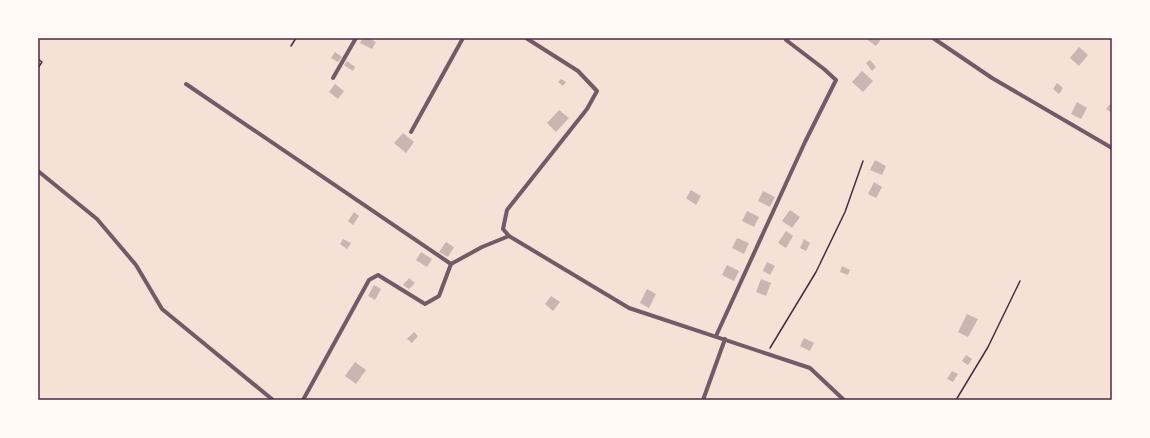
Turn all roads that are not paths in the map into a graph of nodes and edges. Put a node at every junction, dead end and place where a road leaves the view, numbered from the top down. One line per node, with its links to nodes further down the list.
1 (356, 38): 6 (street)
2 (463, 38): 8 (street)
3 (526, 38): 11 (street)
4 (787, 38): 13 (street)
5 (934, 38): 9 (street)
6 (333, 78)
7 (186, 84): 12 (street)
8 (411, 132)
9 (1112, 148)
10 (38, 171): 15 (street)
11 (509, 236): 12 (street); 13 (street)
12 (451, 264): 16 (street)
13 (716, 336): 14 (street)
14 (725, 339): 17 (street); 18 (street)
15 (273, 400)
16 (303, 400)
17 (703, 400)
18 (844, 400)

